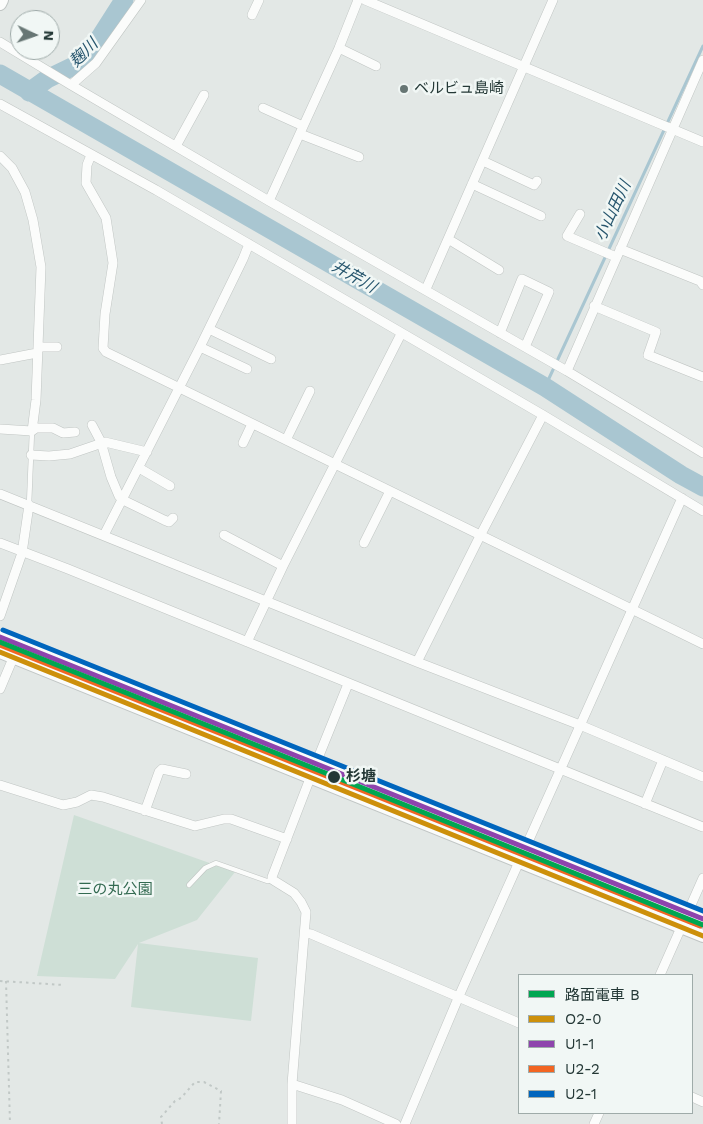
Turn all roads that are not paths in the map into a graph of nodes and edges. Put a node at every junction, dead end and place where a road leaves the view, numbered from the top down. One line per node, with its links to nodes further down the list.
1 (2, 0): 7 (street)
2 (141, 0): 14 (street)
3 (258, 0): 8 (street)
4 (358, 0): 10 (street)
5 (365, 0): 13 (street)
6 (553, 0): 13 (street)
7 (0, 4)
8 (252, 15)
9 (0, 42): 14 (street)
10 (339, 48): 12 (street); 18 (street)
11 (703, 60): 19 (street)
12 (376, 66)
13 (523, 66): 19 (street); 25 (street)
14 (71, 85): 21 (street)
15 (204, 95): 21 (street)
16 (0, 104): 22 (street)
17 (263, 108): 18 (street)
18 (302, 130): 24 (street); 28 (street)
19 (672, 130): 20 (street); 33 (street)
20 (703, 142)
21 (176, 146): 28 (street)
22 (91, 155): 32 (street); 50 (street)
23 (0, 156): 44 (street)
24 (359, 157)
25 (483, 161): 26 (street); 27 (street)
26 (537, 181)
27 (472, 184): 30 (street); 31 (street)
28 (270, 201): 36 (street)
29 (580, 214): 33 (street)
30 (541, 216)
31 (448, 239): 34 (street); 36 (street)
32 (249, 244): 38 (street); 40 (street)
33 (618, 253): 35 (street); 37 (street)
34 (499, 270)
35 (703, 286)
36 (426, 290): 39 (street)
37 (594, 306): 48 (street); 49 (street)
38 (209, 329): 42 (street); 45 (street)
39 (500, 333): 43 (street); 43 (street)
40 (401, 334): 52 (street); 64 (street)
41 (57, 347): 44 (street)
42 (200, 347): 47 (street); 50 (street)
43 (525, 347): 48 (street)
44 (37, 350): 46 (street); 56 (street)
45 (271, 359)
46 (0, 360)
47 (247, 369)
48 (567, 371): 61 (street)
49 (703, 377)
50 (179, 387): 53 (street); 62 (street)
51 (310, 391): 58 (street)
52 (543, 416): 69 (street); 76 (street)
53 (252, 424): 58 (street); 60 (street)
54 (92, 426): 59 (street)
55 (0, 429): 56 (street)
56 (32, 431): 57 (street); 63 (lane)
57 (76, 432)
58 (286, 440): 64 (street)
59 (101, 442): 62 (street); 63 (street); 70 (street)
60 (243, 443)
61 (702, 450)
62 (147, 452): 65 (street)
63 (31, 455): 71 (lane)
64 (334, 464): 67 (street); 80 (street)
65 (139, 468): 66 (street); 70 (street)
66 (170, 486)
67 (390, 491): 76 (street); 78 (street)
68 (0, 494): 71 (street)
69 (682, 498): 72 (street); 82 (street)
70 (122, 500): 73 (street); 75 (street)
71 (29, 505): 75 (street); 79 (street)
72 (703, 511)
73 (174, 518)
74 (224, 535): 80 (street)
75 (104, 536): 81 (street)
76 (480, 536): 82 (street); 90 (street)
77 (0, 543): 79 (street)
78 (364, 543)
79 (22, 552): 83 (street); 85 (street)
80 (283, 566): 81 (street)
81 (266, 600): 85 (street); 90 (street)
82 (632, 609): 87 (street); 93 (street)
83 (0, 616)
84 (0, 636): 86 (street)
85 (247, 642): 91 (street)
86 (19, 644): 89 (street); 95 (street)
87 (703, 644)
88 (0, 652): 89 (street)
89 (14, 658): 92 (street); 98 (street)
90 (417, 662): 93 (street)
91 (348, 684): 95 (street); 96 (street)
92 (0, 690)
93 (580, 725): 94 (street); 96 (street)
94 (663, 760): 99 (street); 101 (street)
95 (316, 763): 98 (street); 105 (street)
96 (560, 769): 101 (street); 105 (street)
97 (186, 774): 102 (street)
98 (310, 778): 104 (street); 106 (street)
99 (703, 778)
100 (0, 785): 102 (street)
101 (644, 804): 103 (street)
102 (145, 811): 104 (street)
103 (703, 827)
104 (287, 839): 108 (street)
105 (527, 847): 106 (street); 110 (street)
106 (520, 862): 112 (street); 116 (street)
107 (703, 878): 110 (street)
108 (273, 880): 109 (lane); 113 (street)
109 (189, 885)
110 (688, 912): 111 (street); 112 (street)
111 (703, 919)
112 (682, 926): 114 (street); 115 (street)
113 (305, 933): 116 (street); 118 (street)
114 (703, 936)
115 (660, 974)
116 (459, 996): 117 (street); 121 (street)
117 (518, 1022)
118 (292, 1084): 119 (street); 120 (street)
119 (292, 1124)
120 (396, 1124)
121 (405, 1124)

